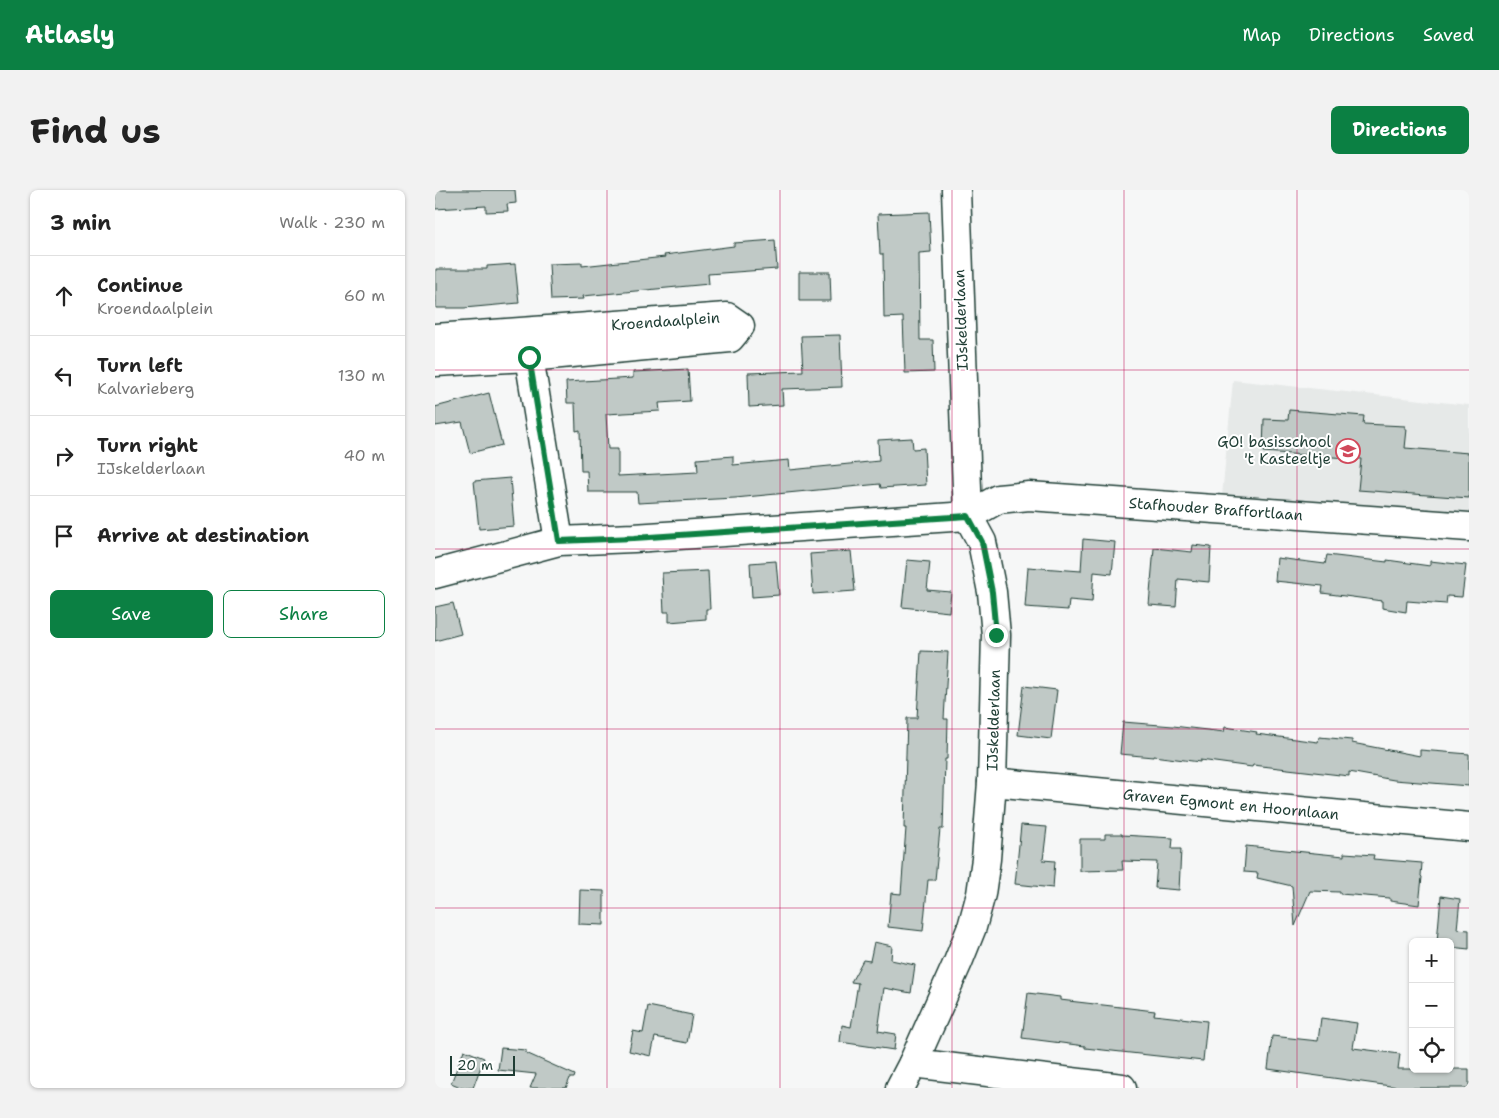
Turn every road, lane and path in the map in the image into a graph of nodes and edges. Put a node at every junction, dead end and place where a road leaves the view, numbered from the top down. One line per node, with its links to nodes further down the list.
1 (956, 190): 6 (street, IJskelderlaan)
2 (521, 331): 3 (street, Kroendaalplein); 4 (street); 4 (street, Kroendaalplein)
3 (435, 338)
4 (529, 357): 5 (street, Kroendaalplein); 8 (street)
5 (435, 362)
6 (968, 516): 7 (street, Stafhouder Braffortlaan); 8 (street); 10 (street, IJskelderlaan)
7 (1469, 528)
8 (559, 541): 9 (street)
9 (435, 574)
10 (992, 782): 11 (street, Graven Egmont en Hoornlaan); 12 (street, IJskelderlaan)
11 (1469, 827)
12 (913, 1063): 13 (street, IJskelderlaan); 14 (street)
13 (900, 1088)
14 (1122, 1088)

